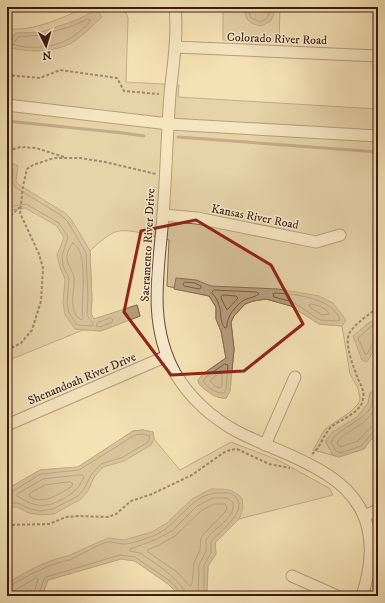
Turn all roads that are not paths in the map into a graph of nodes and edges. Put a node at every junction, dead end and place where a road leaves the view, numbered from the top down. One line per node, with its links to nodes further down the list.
1 (175, 7): 2 (street, Sacramento River Drive)
2 (175, 47): 3 (street, Colorado River Road); 5 (street, Sacramento River Drive)
3 (378, 56)
4 (7, 105): 5 (street)
5 (169, 124): 6 (street); 7 (street, Sacramento River Drive)
6 (378, 136)
7 (163, 215): 8 (street, Kansas River Road); 9 (street, Sacramento River Drive)
8 (340, 235)
9 (167, 356): 11 (street, Shenandoah River Drive); 12 (street, Sacramento River Drive)
10 (295, 377): 12 (street)
11 (7, 425)
12 (265, 445): 14 (street, Sacramento River Drive)
13 (378, 510): 14 (street)
14 (364, 516): 17 (street, Sacramento River Drive)
15 (292, 576): 16 (street)
16 (337, 596)
17 (362, 596)

